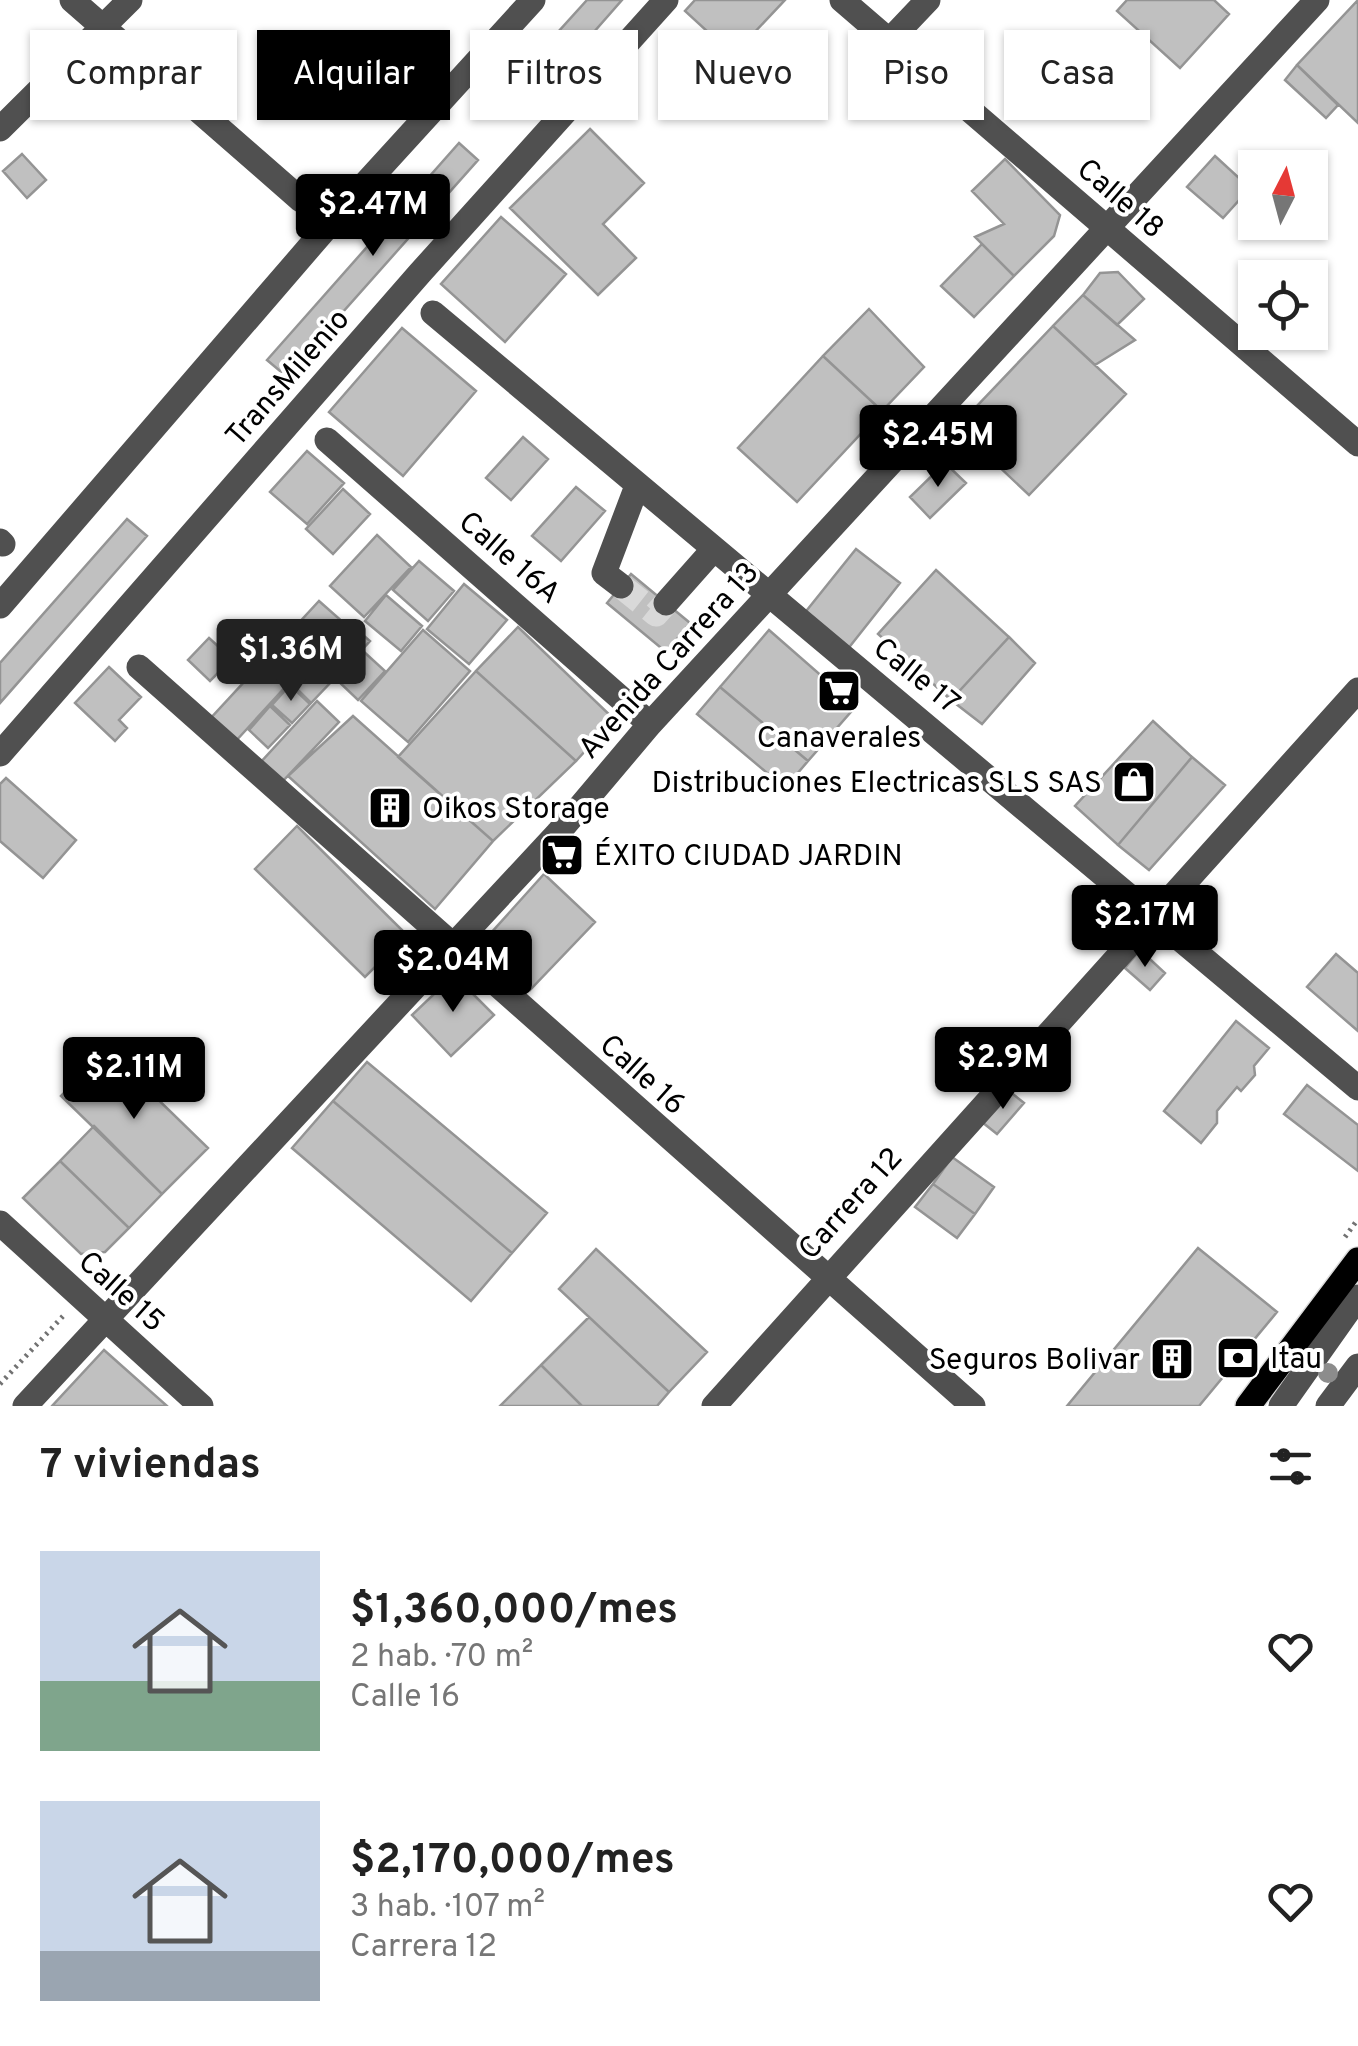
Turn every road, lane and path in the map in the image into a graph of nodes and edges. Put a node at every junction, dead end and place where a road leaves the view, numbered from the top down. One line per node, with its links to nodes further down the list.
1 (72, 0): 8 (street)
2 (130, 0): 8 (street)
3 (533, 0): 23 (street)
4 (666, 0): 27 (street, TransMilenio)
5 (842, 0): 9 (street, Calle 18)
6 (928, 0): 10 (street)
7 (1318, 0): 14 (street, Avenida Carrera 13)
8 (104, 28): 12 (street); 13 (street)
9 (876, 30)
10 (899, 30)
11 (981, 120): 14 (street, Calle 18)
12 (0, 129)
13 (301, 200)
14 (1110, 230): 17 (street, Calle 18); 21 (street, Avenida Carrera 13)
15 (433, 313): 18 (street, Calle 17)
16 (327, 440): 26 (street, Calle 16A)
17 (1358, 444)
18 (637, 486): 19 (street, Calle 17); 20 (street)
19 (712, 550): 21 (street, Calle 17); 22 (street)
20 (621, 586)
21 (768, 597): 26 (street, Avenida Carrera 13); 28 (street, Calle 17)
22 (666, 603)
23 (0, 606)
24 (139, 667): 29 (street, Calle 16)
25 (1358, 690): 28 (street, Carrera 12)
26 (650, 724): 29 (street, Avenida Carrera 13)
27 (0, 754)
28 (1154, 916): 30 (street, Calle 17); 33 (street, Carrera 12)
29 (450, 945): 33 (street, Calle 16); 36 (street, Avenida Carrera 13)
30 (1358, 1088)
31 (0, 1223): 35 (street, Calle 15)
32 (1358, 1260): 43 (main road)
33 (826, 1279): 41 (street, Carrera 12); 42 (street, Calle 16)
34 (1358, 1297): 44 (street)
35 (80, 1298): 36 (street, Calle 15); 38 (path)
36 (106, 1322): 39 (street, Avenida Carrera 13); 40 (street, Calle 15)
37 (1358, 1366): 45 (street)
38 (0, 1384)
39 (25, 1406)
40 (201, 1406)
41 (714, 1406)
42 (973, 1406)
43 (1248, 1406)
44 (1281, 1406)
45 (1328, 1406)

